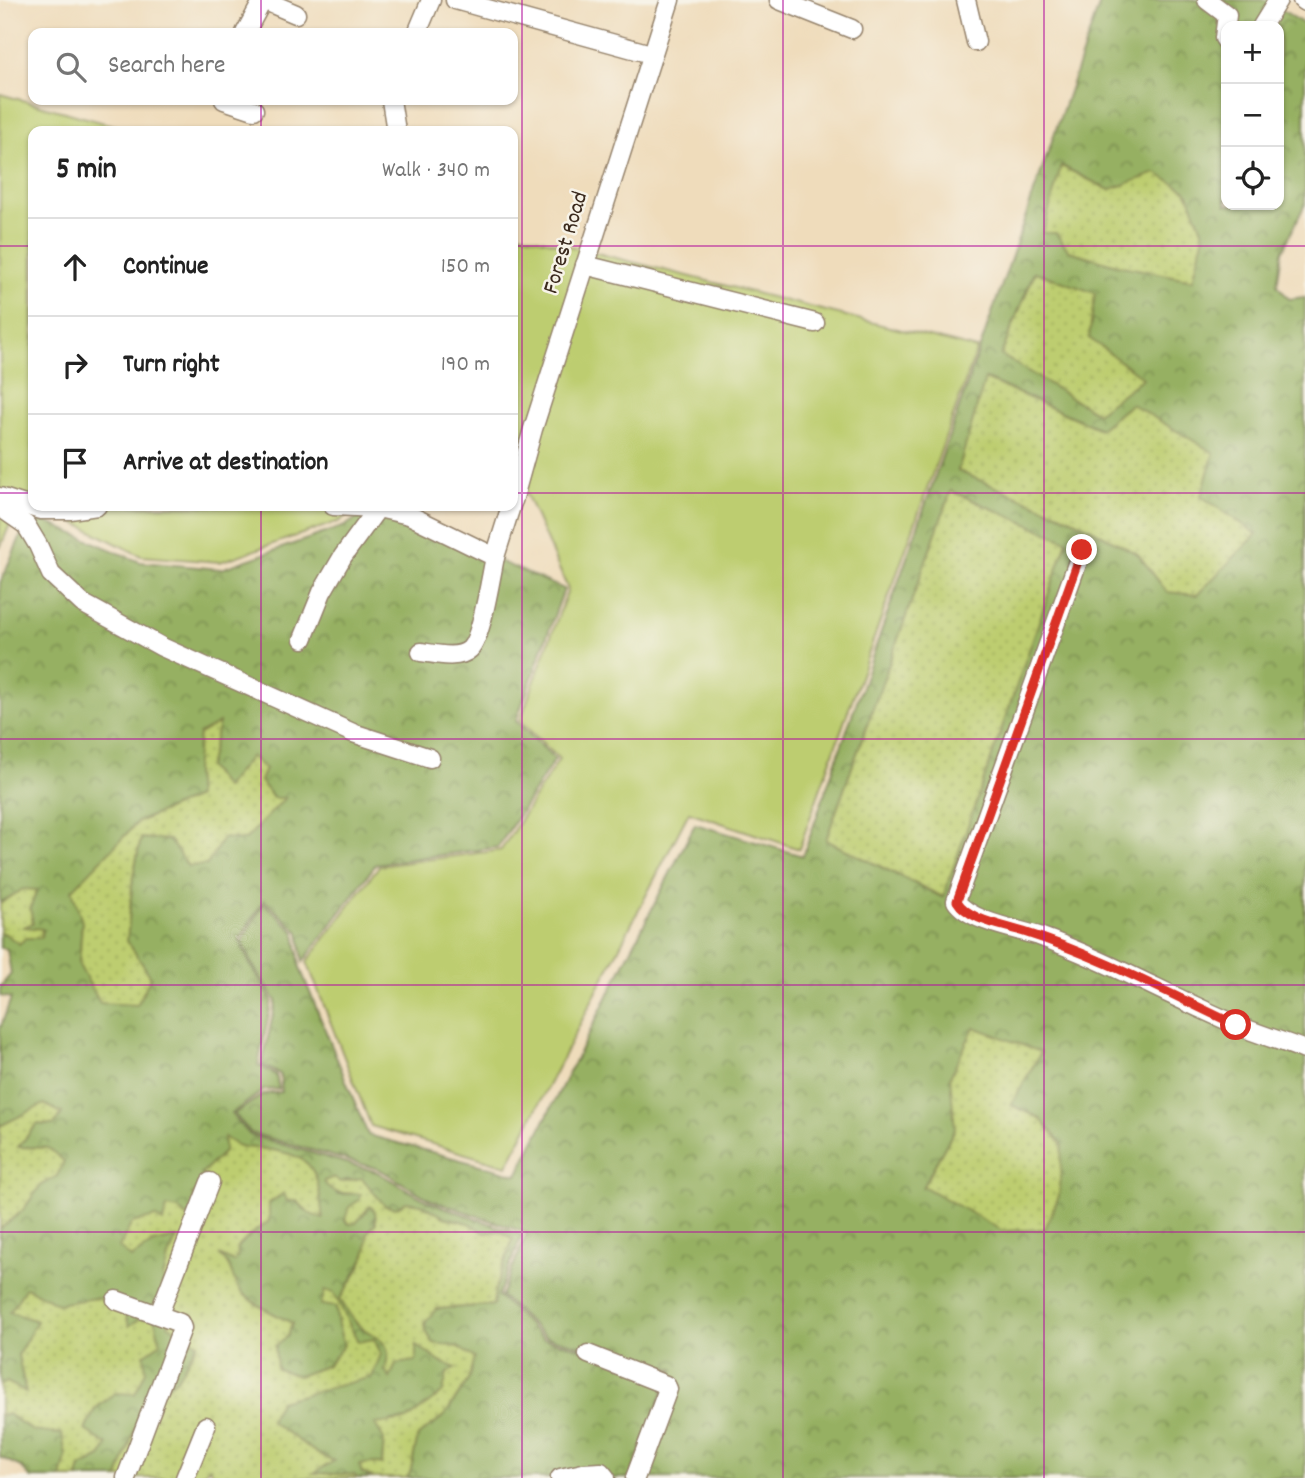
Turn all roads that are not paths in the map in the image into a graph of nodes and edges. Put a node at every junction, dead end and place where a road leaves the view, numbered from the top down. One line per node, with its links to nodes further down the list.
1 (263, 0): 9 (street); 12 (street)
2 (431, 0): 13 (street)
3 (455, 0): 16 (street)
4 (670, 0): 16 (street, Forest Road)
5 (779, 0): 14 (street)
6 (966, 0): 15 (street)
7 (1207, 0): 10 (street)
8 (1278, 0): 11 (street)
9 (296, 14)
10 (1226, 21)
11 (1265, 21)
12 (248, 28)
13 (419, 28)
14 (852, 29)
15 (976, 42)
16 (651, 54): 21 (street, Forest Road)
17 (239, 105): 19 (street)
18 (392, 105): 20 (street)
19 (254, 110)
20 (395, 126)
21 (585, 265): 22 (street); 23 (street, Forest Road)
22 (816, 323)
23 (518, 483)
24 (0, 497): 25 (street)
25 (28, 506)
26 (0, 508): 34 (street)
27 (376, 511): 32 (street)
28 (391, 511): 31 (street)
29 (509, 511): 31 (street, Forest Road)
30 (1082, 550): 35 (street)
31 (495, 557): 33 (street, Forest Road)
32 (303, 639)
33 (421, 652)
34 (430, 758)
35 (1305, 1050)
36 (210, 1182): 38 (street)
37 (116, 1300): 38 (street)
38 (159, 1314): 41 (street)
39 (588, 1354): 45 (street)
40 (206, 1426): 42 (street)
41 (126, 1478)
42 (185, 1478)
43 (560, 1478): 44 (street)
44 (606, 1478)
45 (635, 1478)

